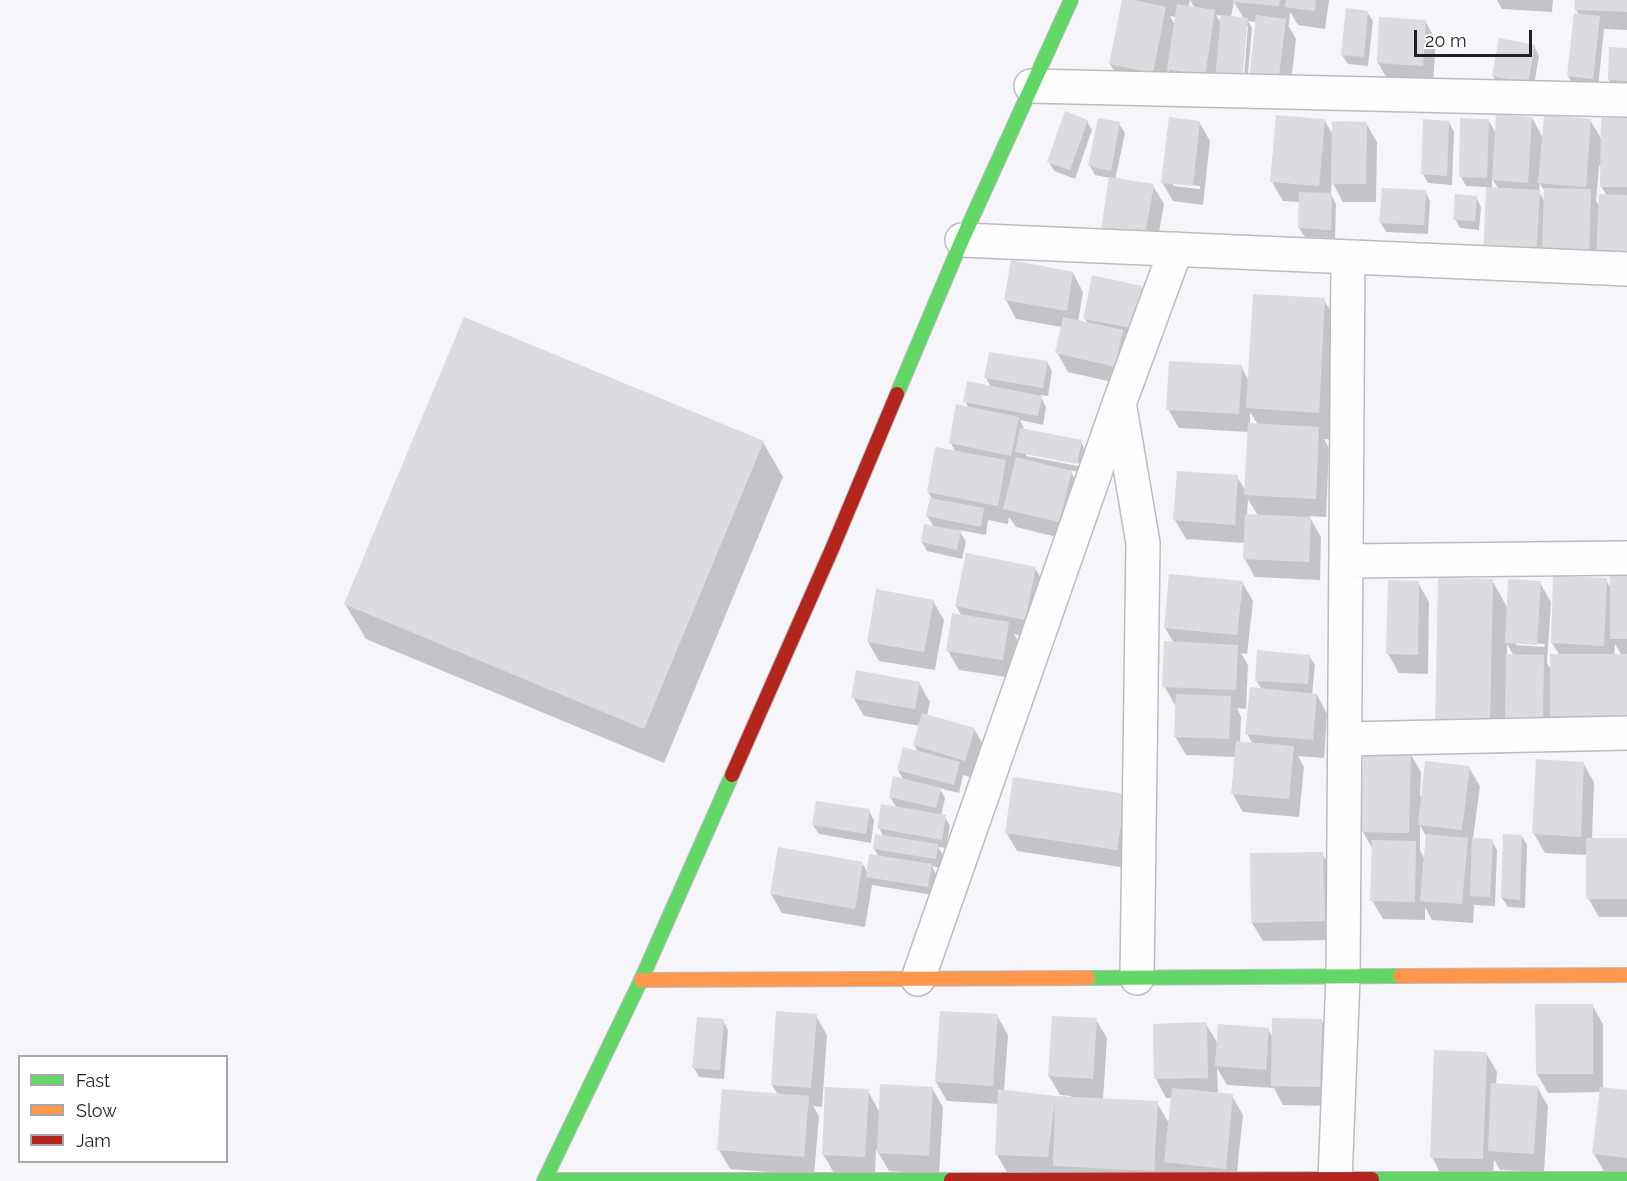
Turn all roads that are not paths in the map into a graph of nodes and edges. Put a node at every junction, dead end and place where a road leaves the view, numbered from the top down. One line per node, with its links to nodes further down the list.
1 (1071, 0): 2 (street)
2 (1031, 86): 3 (street); 4 (street)
3 (1627, 100)
4 (962, 240): 5 (street); 17 (street)
5 (1176, 249): 6 (street); 8 (street)
6 (1348, 257): 7 (street); 10 (street)
7 (1627, 269)
8 (1119, 404): 15 (street); 16 (street)
9 (1627, 558): 10 (street)
10 (1346, 561): 12 (street)
11 (1627, 733): 12 (street)
12 (1345, 739): 14 (street)
13 (1627, 975): 14 (street)
14 (1343, 977): 15 (street); 19 (street)
15 (1137, 978): 16 (street)
16 (918, 979): 17 (street)
17 (641, 981): 20 (street)
18 (1627, 1179): 19 (street)
19 (1335, 1180): 20 (street)
20 (544, 1181)

